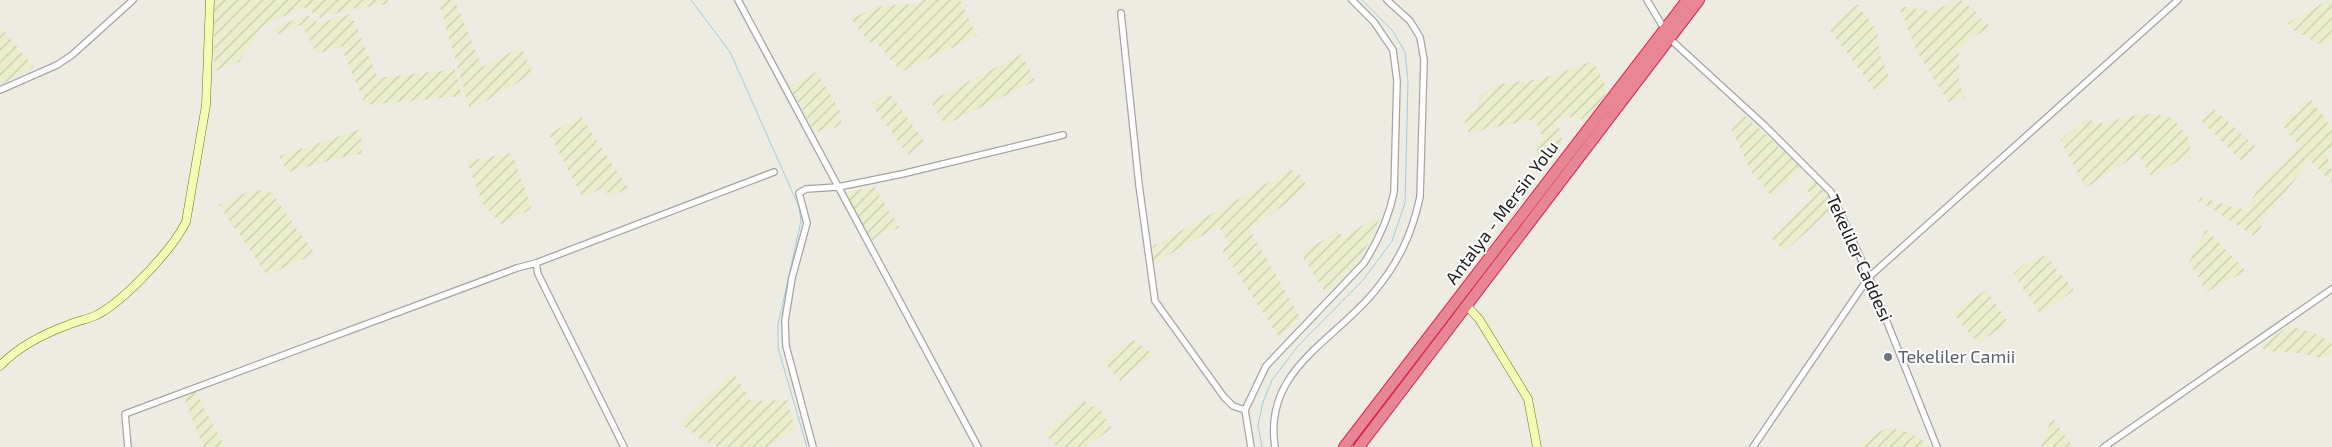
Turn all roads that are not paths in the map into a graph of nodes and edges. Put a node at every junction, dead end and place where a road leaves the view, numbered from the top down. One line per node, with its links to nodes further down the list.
1 (133, 0): 12 (street)
2 (210, 0): 20 (street)
3 (738, 0): 15 (street)
4 (1352, 0): 21 (street)
5 (1387, 0): 27 (street)
6 (1647, 0): 11 (street, Tekeliler Caddesi)
7 (1687, 0): 11 (highway, Antalya - Mersin Yolu)
8 (1699, 0): 11 (highway, Antalya - Mersin Yolu)
9 (2178, 0): 17 (street)
10 (1121, 13): 21 (street)
11 (1668, 34): 17 (street, Tekeliler Caddesi); 19 (highway, Antalya - Mersin Yolu); 28 (highway, Antalya - Mersin Yolu)
12 (0, 90)
13 (1063, 135): 15 (street)
14 (774, 172): 16 (street)
15 (838, 187): 24 (street); 25 (street)
16 (536, 263): 22 (street); 23 (street)
17 (1869, 277): 31 (street); 32 (street, Tekeliler Caddesi)
18 (2332, 289): 33 (street)
19 (1466, 305): 29 (highway, Antalya - Mersin Yolu); 30 (street)
20 (0, 366)
21 (1245, 410): 26 (street)
22 (128, 447)
23 (624, 447)
24 (813, 447)
25 (978, 447)
26 (1251, 447)
27 (1275, 447)
28 (1344, 447)
29 (1359, 447)
30 (1537, 447)
31 (1753, 447)
32 (1937, 447)
33 (2104, 447)

